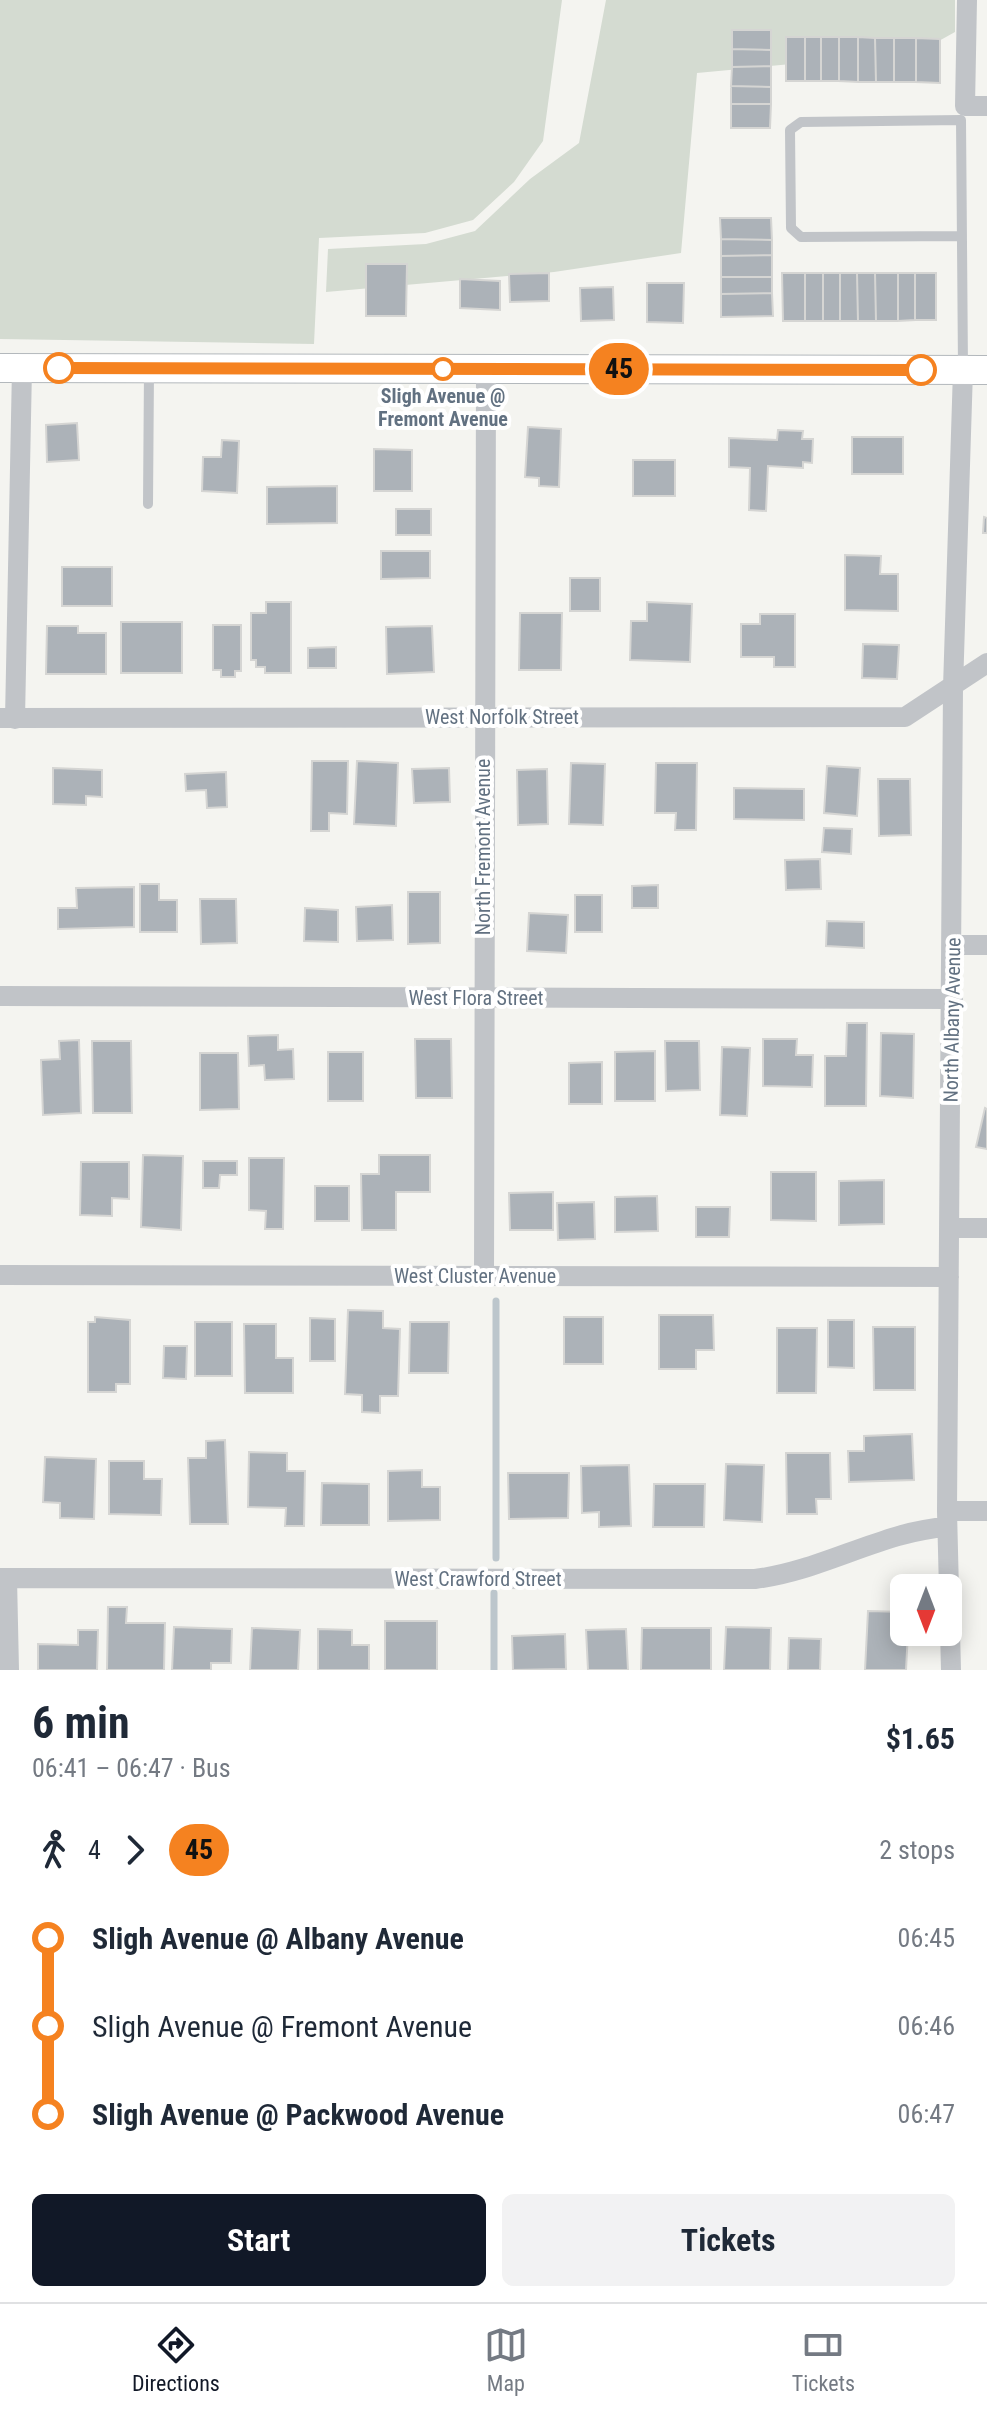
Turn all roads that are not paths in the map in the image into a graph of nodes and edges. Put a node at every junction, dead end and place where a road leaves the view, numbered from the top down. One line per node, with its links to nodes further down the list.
1 (967, 0): 2 (street)
2 (987, 106)
3 (962, 236): 3 (lane); 7 (lane)
4 (11, 368): 5 (main road); 12 (street)
5 (149, 368): 6 (main road); 8 (lane)
6 (486, 369): 7 (main road); 11 (street, North Fremont Avenue)
7 (975, 370): 10 (street, North Albany Avenue)
8 (148, 504)
9 (987, 663): 10 (street, West Norfolk Street)
10 (953, 688): 11 (street, West Norfolk Street); 13 (street, North Albany Avenue)
11 (483, 717): 12 (street, West Norfolk Street); 16 (street, North Fremont Avenue)
12 (8, 718)
13 (953, 945): 14 (street); 17 (street, North Albany Avenue)
14 (987, 945)
15 (0, 996): 16 (street, West Flora Street)
16 (484, 998): 17 (street, West Flora Street); 21 (street, North Fremont Avenue)
17 (953, 999): 18 (street, North Albany Avenue)
18 (950, 1228): 19 (street); 22 (street, North Albany Avenue)
19 (987, 1228)
20 (0, 1275): 21 (street, West Cluster Avenue)
21 (484, 1276): 22 (street, West Cluster Avenue)
22 (949, 1277): 24 (street, North Albany Avenue)
23 (987, 1511): 24 (street, West Crawford Street)
24 (947, 1519): 25 (street, West Crawford Street); 27 (street, North Albany Avenue)
25 (3, 1578): 26 (street)
26 (9, 1670)
27 (951, 1670)

